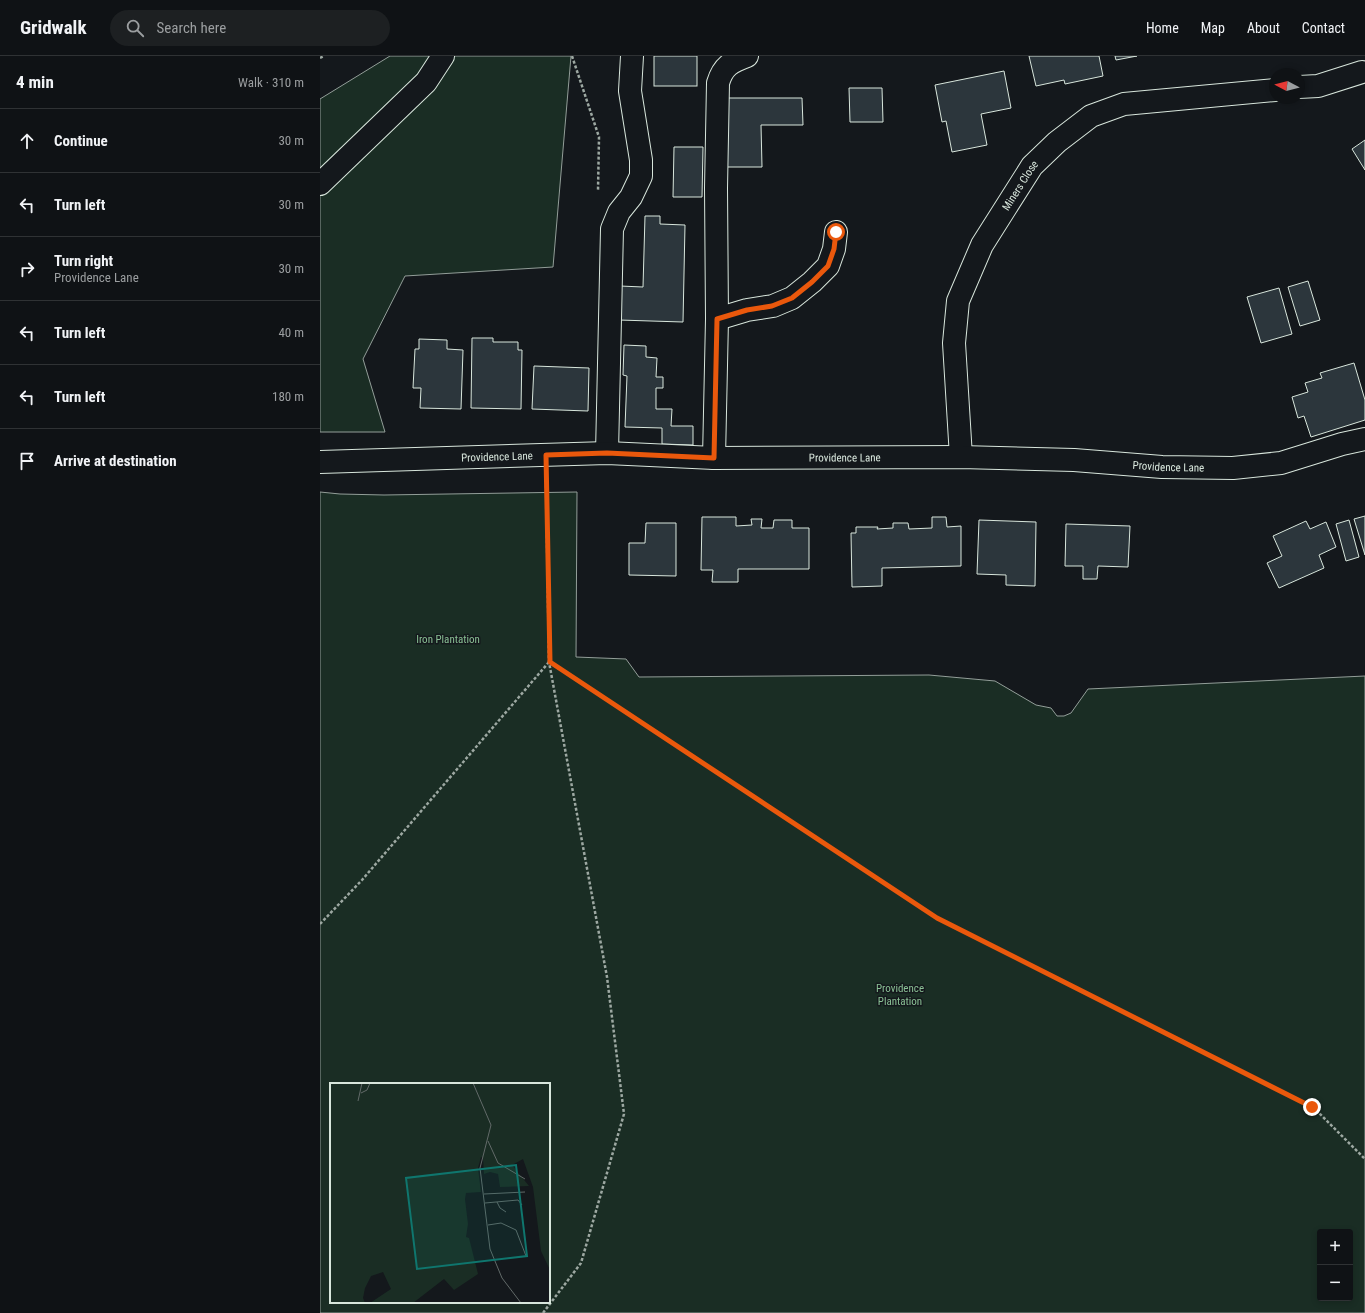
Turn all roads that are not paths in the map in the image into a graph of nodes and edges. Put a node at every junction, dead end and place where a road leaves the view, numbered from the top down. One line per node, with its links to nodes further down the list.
1 (443, 56): 7 (street)
2 (632, 56): 11 (street)
3 (747, 56): 9 (street)
4 (1361, 68): 5 (street)
5 (1305, 87)
6 (1269, 91): 12 (street, Miners Close)
7 (320, 184)
8 (836, 232): 9 (street)
9 (717, 319): 13 (street)
10 (1365, 439): 12 (street, Providence Lane)
11 (607, 453): 13 (street, Providence Lane); 14 (street, Providence Lane)
12 (961, 457): 13 (street, Providence Lane)
13 (714, 458)
14 (320, 462)

